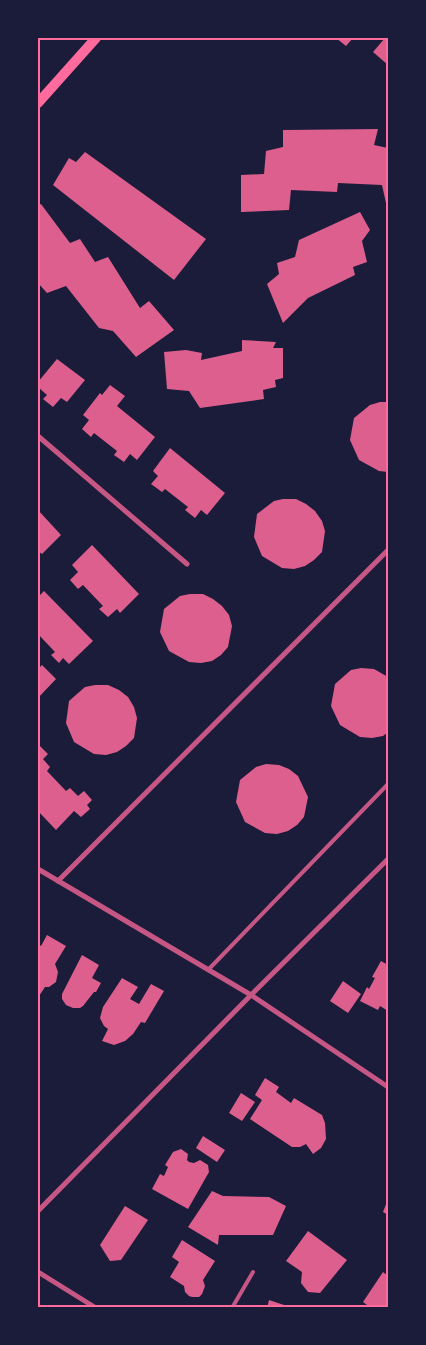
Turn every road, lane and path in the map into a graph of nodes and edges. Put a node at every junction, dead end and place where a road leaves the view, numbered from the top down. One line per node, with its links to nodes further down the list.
1 (96, 38): 2 (main road)
2 (38, 103)
3 (38, 436): 5 (street)
4 (388, 550): 9 (street)
5 (187, 564)
6 (388, 784): 10 (lane)
7 (388, 859): 11 (street)
8 (38, 869): 9 (street)
9 (58, 881): 10 (street)
10 (208, 970): 11 (street)
11 (251, 995): 12 (street); 13 (street)
12 (388, 1087)
13 (38, 1211)
14 (38, 1272): 16 (street)
15 (253, 1272): 17 (lane)
16 (96, 1308)
17 (232, 1308)

